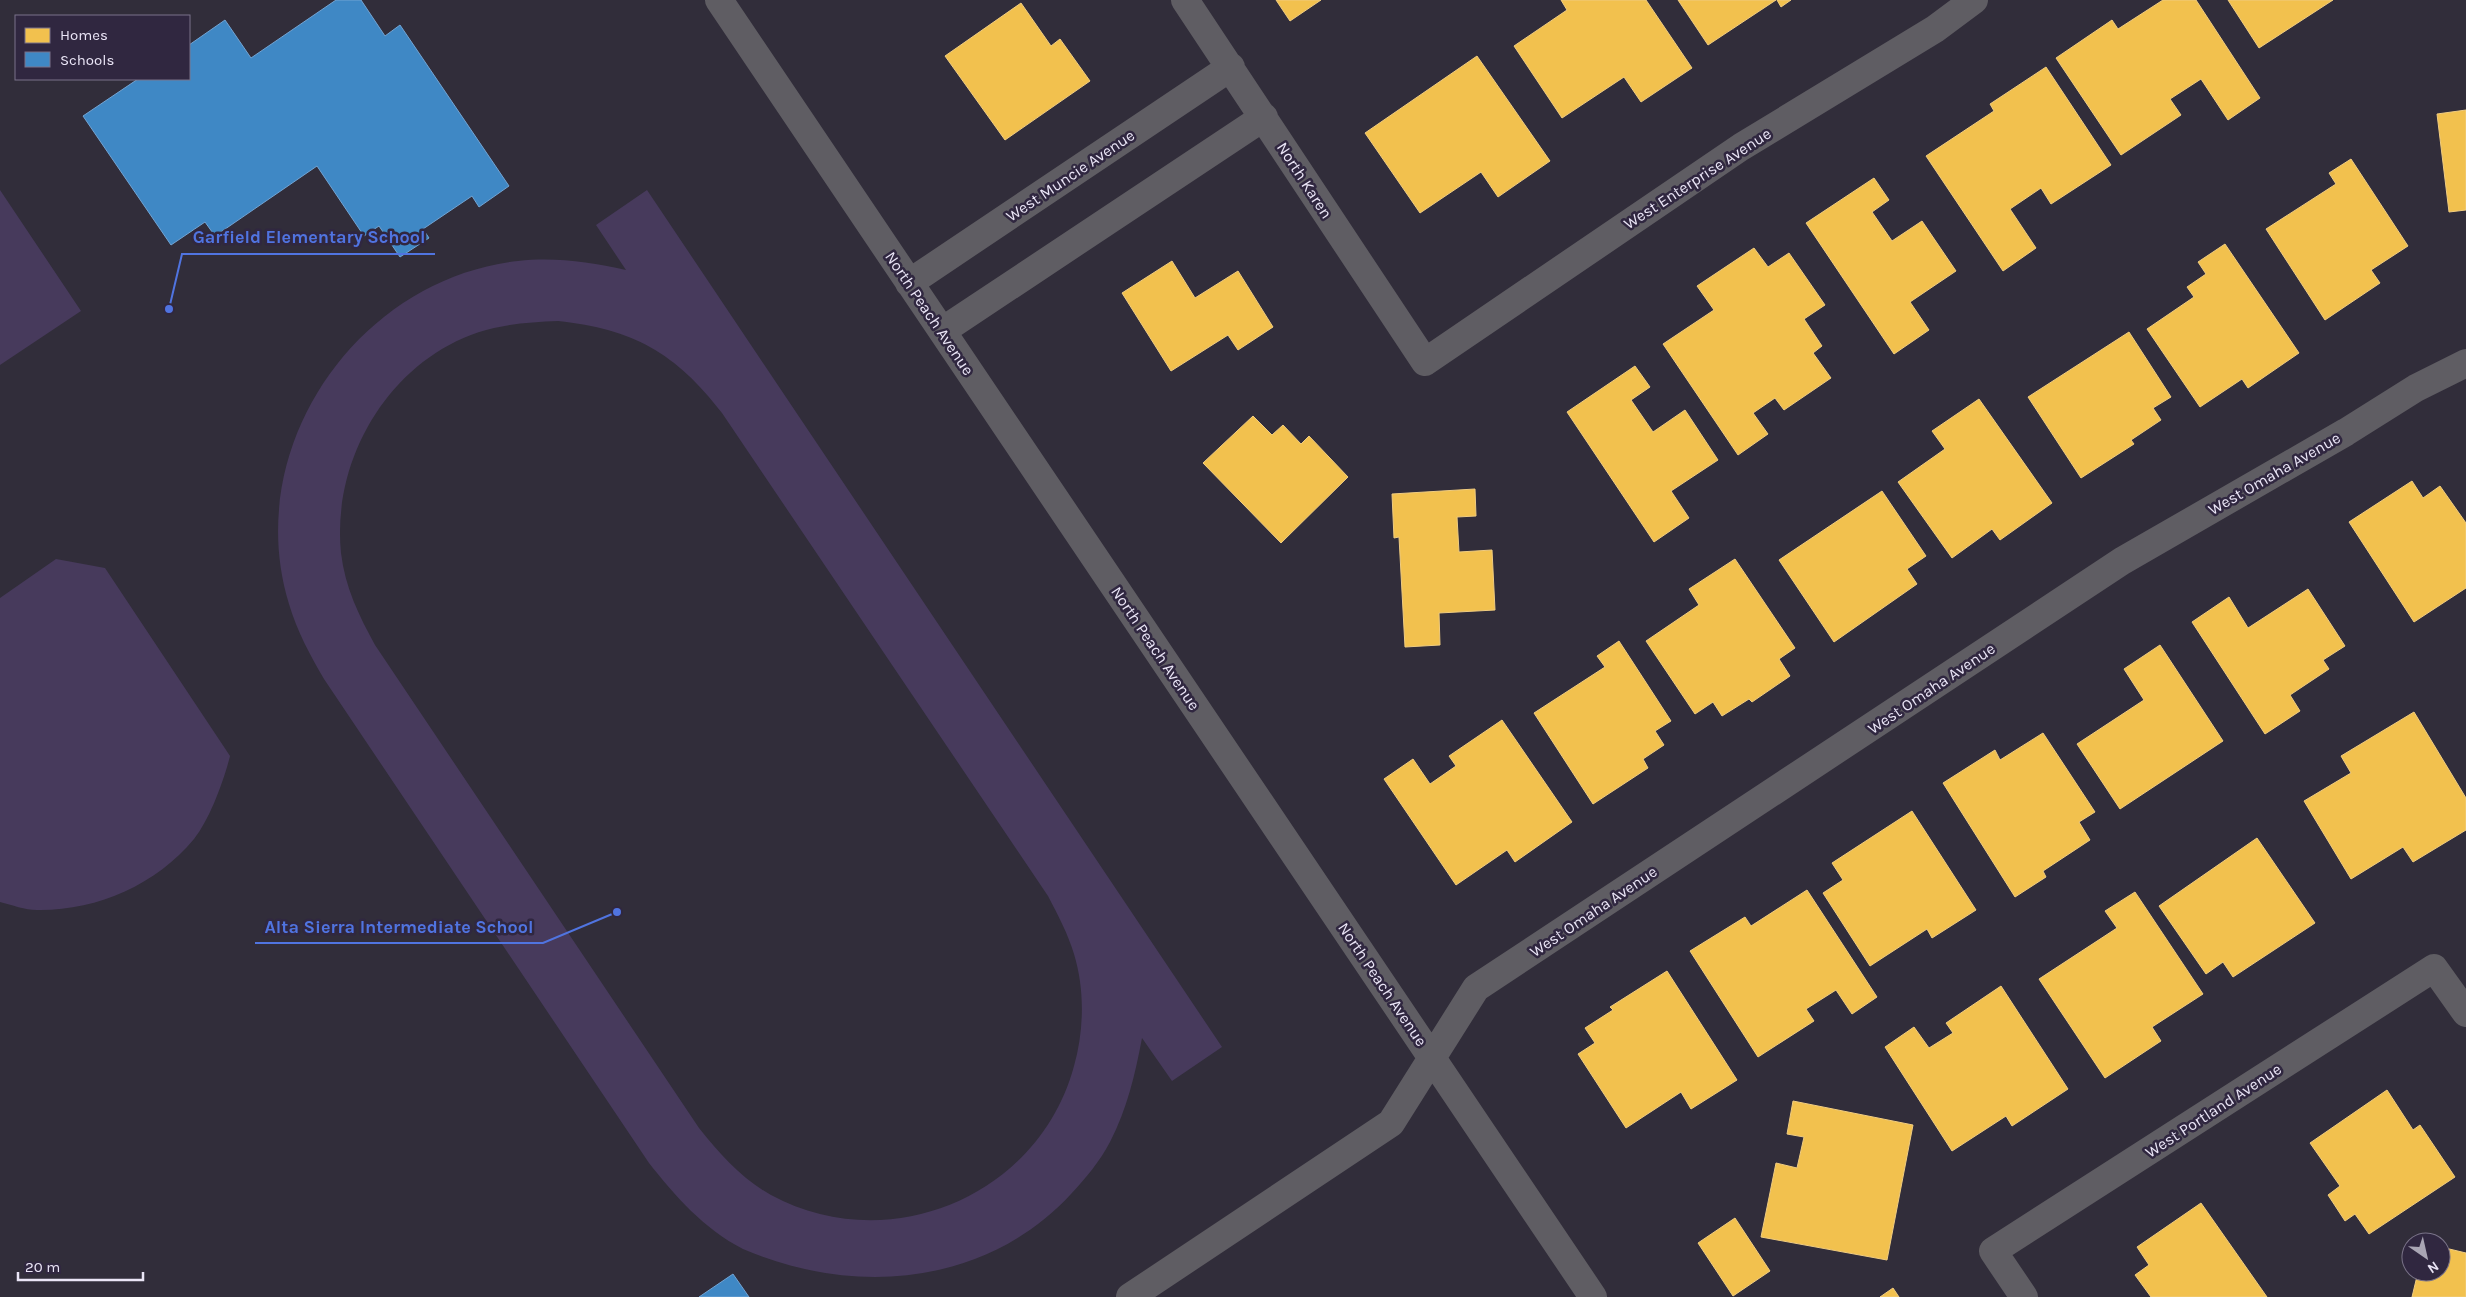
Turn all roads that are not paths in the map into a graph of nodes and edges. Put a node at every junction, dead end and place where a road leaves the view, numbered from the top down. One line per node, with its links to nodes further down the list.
1 (719, 0): 6 (street, North Peach Avenue)
2 (1185, 0): 4 (street, North Karen)
3 (1974, 0): 8 (street, West Enterprise Avenue)
4 (1231, 67): 5 (street, North Karen); 6 (street, West Muncie Avenue)
5 (1264, 117): 7 (street); 8 (street, North Karen)
6 (909, 283): 7 (street, North Peach Avenue)
7 (942, 331): 11 (street, North Peach Avenue)
8 (1424, 362)
9 (2466, 363): 11 (street, West Omaha Avenue)
10 (2466, 1013): 14 (street, West Portland Avenue)
11 (1432, 1056): 12 (street, West Omaha Avenue); 13 (street, North Peach Avenue)
12 (1130, 1297)
13 (1593, 1297)
14 (2024, 1297)

